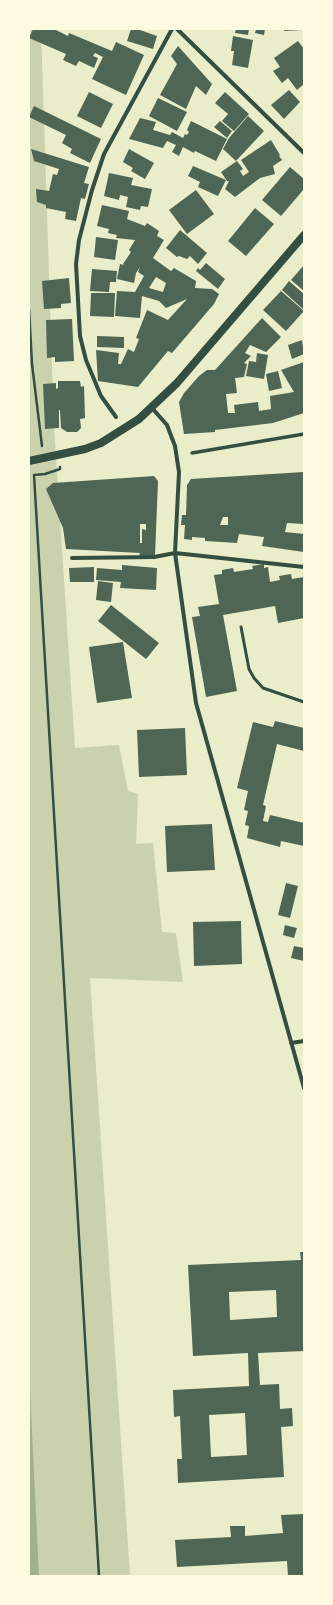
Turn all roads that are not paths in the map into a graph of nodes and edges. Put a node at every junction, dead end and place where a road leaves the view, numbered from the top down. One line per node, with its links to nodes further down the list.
1 (172, 29): 6 (street)
2 (177, 29): 3 (street)
3 (304, 153)
4 (304, 234): 5 (main road)
5 (152, 408): 9 (main road); 10 (street)
6 (116, 417)
7 (304, 434): 8 (street)
8 (192, 453)
9 (31, 461)
10 (175, 553): 11 (street); 12 (street); 16 (street)
11 (72, 558)
12 (304, 567)
13 (241, 627): 14 (lane)
14 (304, 702)
15 (304, 1041): 16 (street)
16 (291, 1044): 17 (street)
17 (304, 1088)

